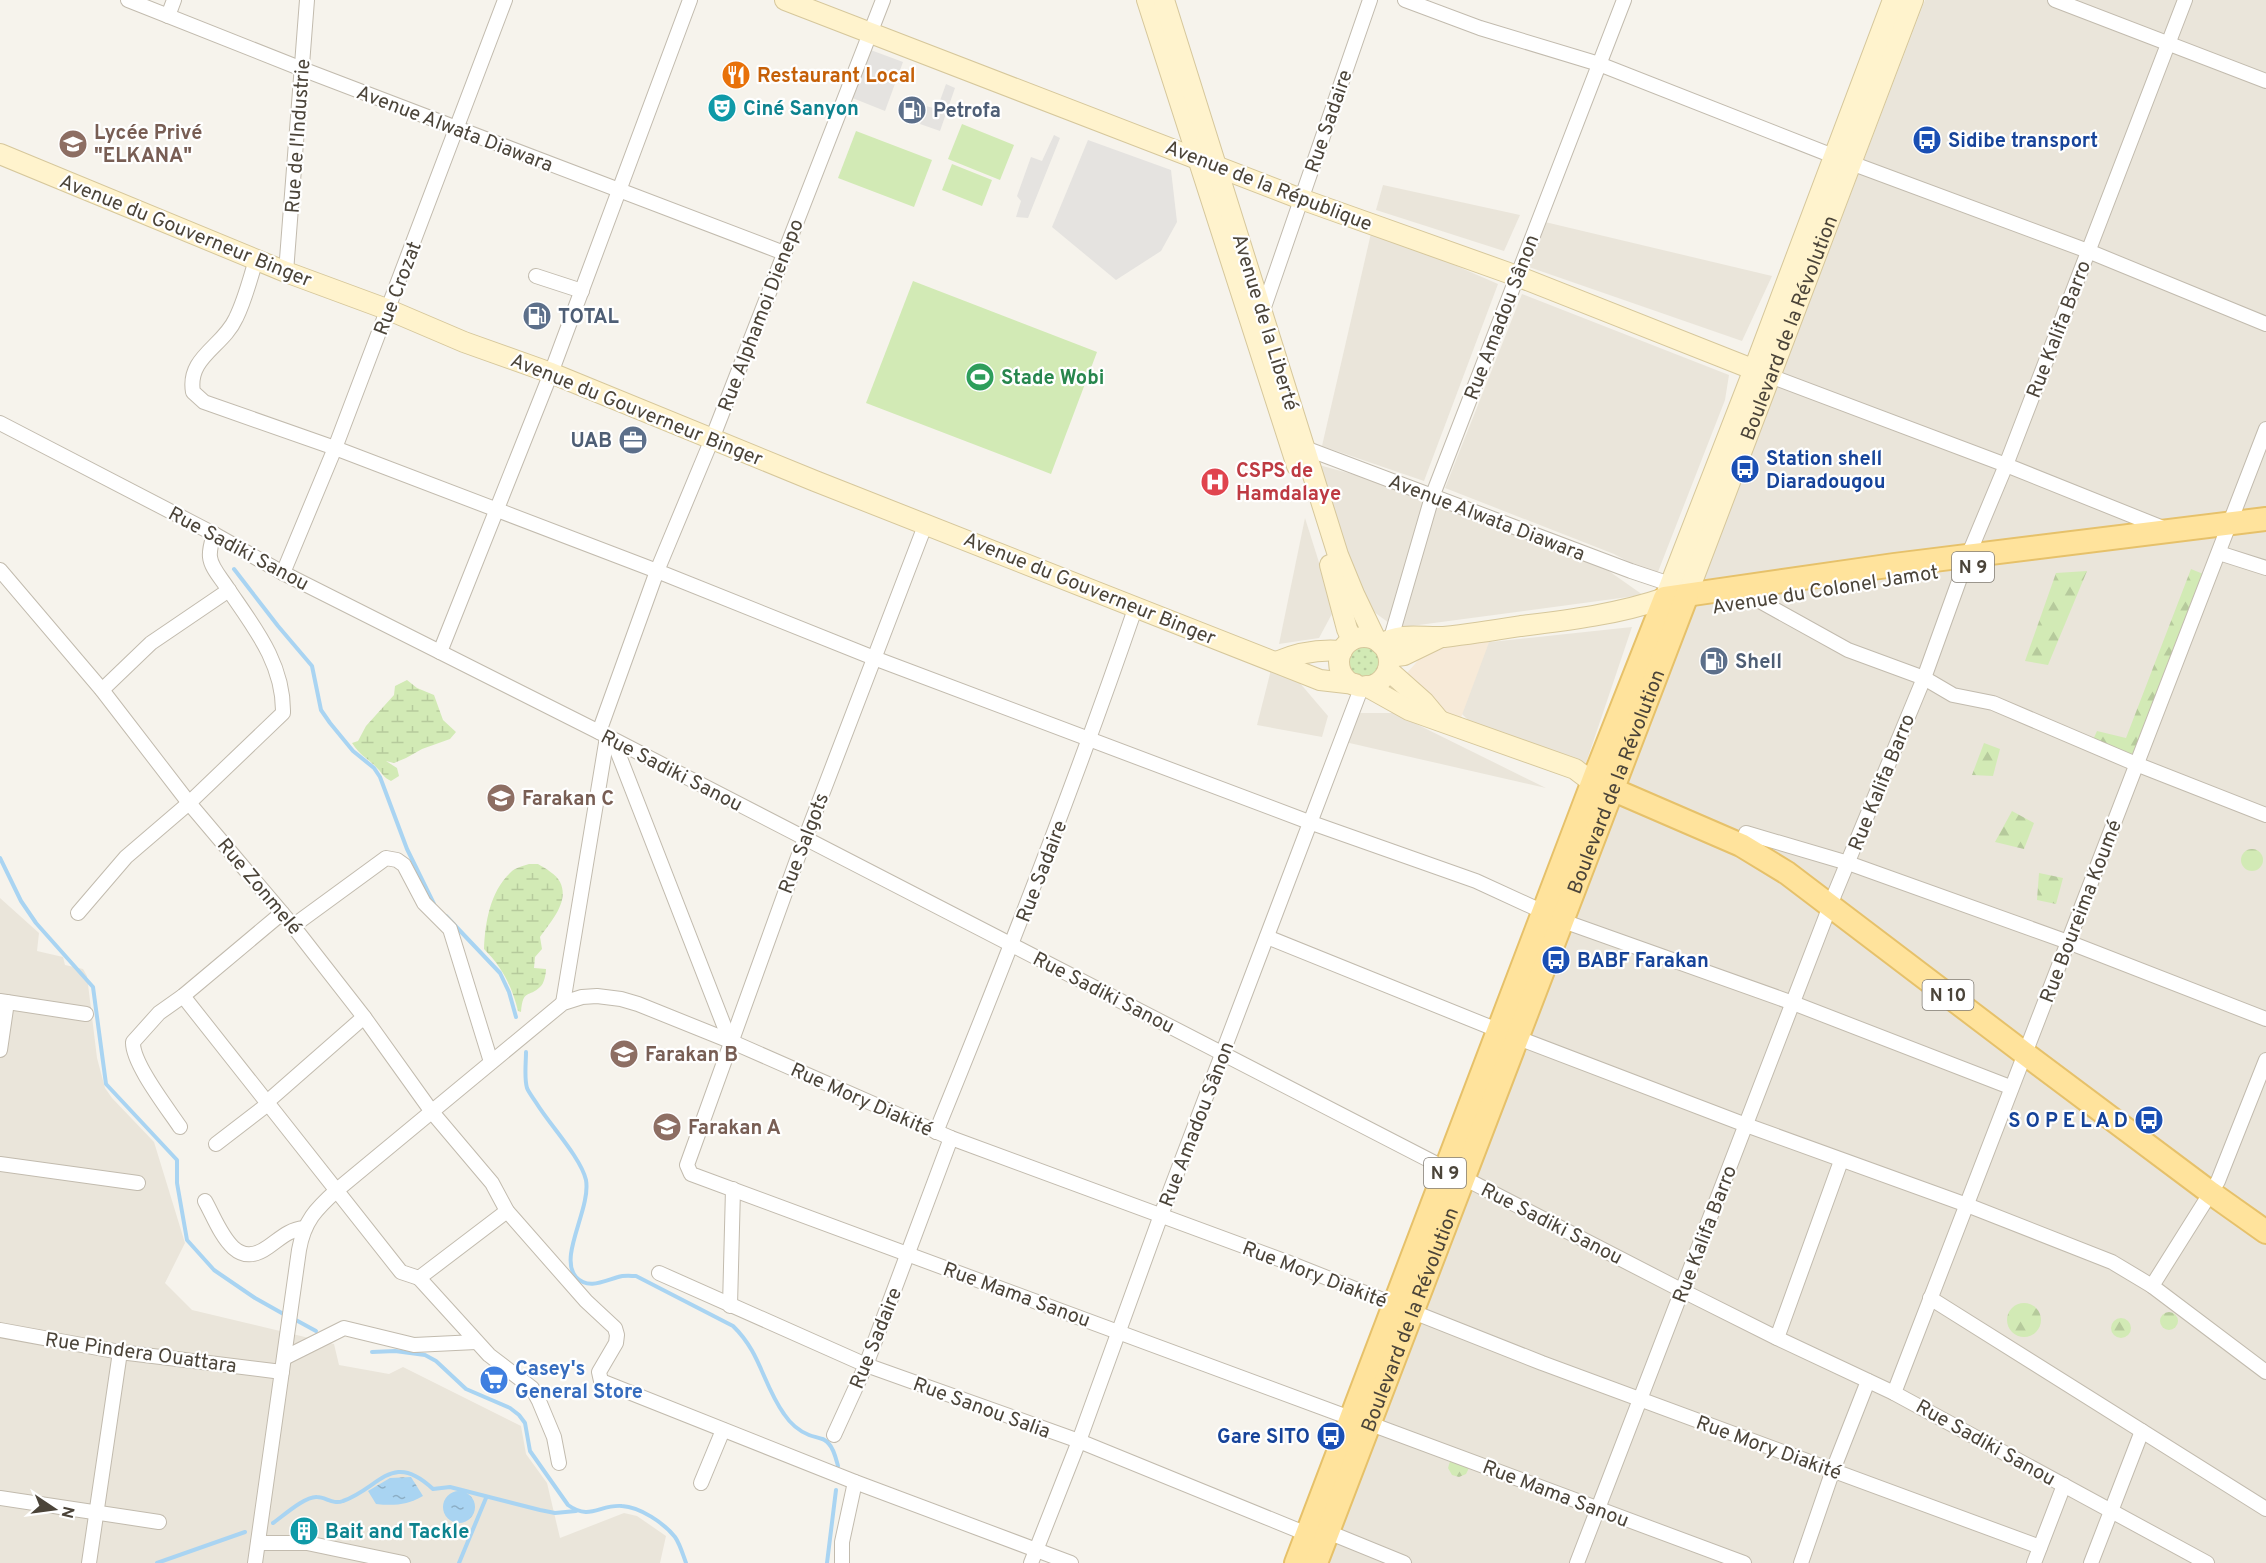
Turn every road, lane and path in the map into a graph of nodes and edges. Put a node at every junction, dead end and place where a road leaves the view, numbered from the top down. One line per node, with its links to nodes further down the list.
1 (128, 0): 17 (street, Avenue Alwata Diawara)
2 (174, 0): 17 (street)
3 (307, 0): 21 (street, Rue de l'Industrie)
4 (506, 0): 23 (street, Rue Crozat)
5 (690, 0): 27 (street)
6 (785, 0): 18 (main road, Avenue de la République)
7 (883, 0): 18 (street, Rue Alphamoi Dienepo)
8 (1147, 0): 26 (main road, Avenue de la Liberté)
9 (1164, 0): 26 (main road, Avenue de la Liberté)
10 (1370, 0): 28 (street, Rue Sadaire)
11 (1405, 0): 20 (street)
12 (1624, 0): 20 (street, Rue Amadou Sânon)
13 (1893, 0): 25 (main road, Boulevard de la Révolution)
14 (1913, 0): 25 (main road, Boulevard de la Révolution)
15 (2055, 0): 19 (street)
16 (2185, 0): 19 (street, Rue Kalifa Barro)
17 (168, 16): 21 (street, Avenue Alwata Diawara)
18 (871, 33): 26 (main road, Avenue de la République); 30 (street, Rue Alphamoi Dienepo)
19 (2168, 43): 22 (street); 29 (street, Rue Kalifa Barro)
20 (1599, 64): 25 (street); 34 (street, Rue Amadou Sânon)
21 (302, 69): 23 (street, Avenue Alwata Diawara); 32 (street, Rue de l'Industrie)
22 (2266, 81)
23 (458, 127): 27 (street, Avenue Alwata Diawara); 36 (street, Rue Crozat)
24 (0, 154): 31 (main road, Avenue du Gouverneur Binger / N 10)
25 (1843, 160): 29 (street); 39 (main road, Boulevard de la Révolution)
26 (1207, 161): 28 (main road, Avenue de la République); 37 (main road, Avenue de la Liberté); 64 (main road, Avenue de la Liberté)
27 (619, 191): 30 (street, Avenue Alwata Diawara); 35 (street)
28 (1301, 200): 34 (main road, Avenue de la République); 37 (street, Rue Sadaire)
29 (2088, 251): 38 (street); 46 (street, Rue Kalifa Barro)
30 (784, 253): 43 (street, Rue Alphamoi Dienepo)
31 (256, 260): 32 (main road, Avenue du Gouverneur Binger / N 10); 44 (street)
32 (286, 272): 36 (main road, Avenue du Gouverneur Binger / N 10)
33 (536, 276): 35 (street)
34 (1517, 276): 39 (main road, Avenue de la République); 47 (street, Rue Amadou Sânon)
35 (582, 291): 40 (street)
36 (389, 310): 40 (main road, Avenue du Gouverneur Binger / N 10); 44 (street, Rue Crozat)
37 (1263, 310): 45 (main road, Avenue de la Liberté)
38 (2266, 324)
39 (1762, 372): 46 (street); 62 (main road, Boulevard de la Révolution)
40 (551, 373): 43 (main road, Avenue du Gouverneur Binger / N 10); 48 (street)
41 (0, 423): 52 (street, Rue Sadiki Sanou)
42 (2266, 429): 54 (street, Rue Boureima Koumé)
43 (712, 439): 50 (main road, Avenue du Gouverneur Binger / N 10); 58 (street, Rue Alphamoi Dienepo)
44 (335, 448): 48 (street); 59 (street, Rue Crozat)
45 (1305, 448): 47 (street, Avenue Alwata Diawara); 65 (main road, Avenue de la Liberté)
46 (2006, 465): 53 (street); 55 (street, Rue Kalifa Barro)
47 (1432, 497): 62 (street, Avenue Alwata Diawara); 65 (street, Rue Amadou Sânon)
48 (495, 511): 58 (street); 66 (street)
49 (2266, 519): 54 (main road, Avenue du Colonel Jamot / N 9)
50 (926, 523): 63 (main road, Avenue du Gouverneur Binger / N 10); 67 (street, Rue Salgots)
51 (2266, 529): 54 (main road, Avenue du Colonel Jamot / N 9)
52 (214, 534): 59 (street, Rue Sadiki Sanou); 60 (street)
53 (2179, 535): 54 (main road, Avenue du Colonel Jamot / N 9); 55 (main road, Avenue du Colonel Jamot / N 9)
54 (2225, 537): 56 (street); 75 (street, Rue Boureima Koumé)
55 (1966, 562): 61 (main road, Avenue du Colonel Jamot / N 9); 69 (street, Rue Kalifa Barro)
56 (2266, 568)
57 (0, 570): 71 (street, Rue Zonmelé)
58 (657, 571): 67 (street); 73 (street, Rue Alphamoi Dienepo)
59 (283, 573): 66 (street, Rue Sadiki Sanou)
60 (229, 590): 71 (street); 77 (street)
61 (1752, 592): 62 (main road, Avenue du Colonel Jamot / N 9); 69 (street)
62 (1672, 601): 65 (main road, Avenue du Colonel Jamot); 76 (main road, Boulevard de la Révolution / N 9)
63 (1136, 606): 68 (main road, Avenue du Gouverneur Binger / N 10); 74 (street, Rue Sadaire)
64 (1347, 646): 65 (main road); 68 (main road); 70 (main road)
65 (1385, 650): 70 (main road); 72 (main road, Avenue du Gouverneur Binger / N 10)
66 (440, 652): 73 (street, Rue Sadiki Sanou)
67 (874, 658): 74 (street); 81 (street, Rue Salgots)
68 (1276, 662): 70 (main road, Avenue du Gouverneur Binger / N 10)
69 (1924, 678): 75 (street); 82 (street, Rue Kalifa Barro)
70 (1361, 685): 72 (main road, Avenue du Gouverneur Binger / N 10); 79 (street, Rue Amadou Sânon)
71 (102, 690): 77 (street, Rue Zonmelé)
72 (1441, 722): 76 (main road, Avenue du Gouverneur Binger / N 10)
73 (606, 736): 81 (street, Rue Sadiki Sanou); 93 (street, Rue Alphamoi Dienepo); 99 (street)
74 (1091, 739): 79 (street); 90 (street, Rue Sadaire)
75 (2136, 765): 78 (street); 89 (street, Rue Boureima Koumé)
76 (1599, 776): 80 (main road, N 10); 83 (main road, N 10); 86 (main road, Boulevard de la Révolution / N 9)
77 (189, 803): 84 (street); 85 (street, Rue Zonmelé)
78 (2266, 815)
79 (1309, 822): 86 (street); 88 (street, Rue Amadou Sânon)
80 (1746, 833): 82 (street); 83 (main road, N 10)
81 (805, 839): 90 (street, Rue Sadiki Sanou); 99 (street, Rue Salgots)
82 (1848, 863): 83 (street, Rue Kalifa Barro); 89 (street)
83 (1833, 899): 94 (street, Rue Kalifa Barro); 100 (main road, N 10)
84 (78, 913)
85 (282, 913): 87 (street, Rue Zonmelé); 91 (street)
86 (1553, 917): 94 (street); 98 (main road, Boulevard de la Révolution / N 9)
87 (293, 926): 96 (street, Rue Zonmelé); 104 (street)
88 (1267, 937): 98 (street); 102 (street, Rue Amadou Sânon)
89 (2068, 942): 97 (street); 100 (street, Rue Boureima Koumé)
90 (1012, 945): 102 (street, Rue Sadiki Sanou); 110 (street, Rue Sadaire)
91 (183, 996): 106 (street); 109 (street)
92 (3, 1002): 95 (street); 101 (street)
93 (563, 1003): 99 (street, Rue Mory Diakité); 104 (street)
94 (1793, 1003): 105 (street); 108 (street, Rue Kalifa Barro)
95 (86, 1014)
96 (364, 1017): 106 (street); 107 (street, Rue Zonmelé)
97 (2266, 1019)
98 (1509, 1034): 108 (street); 116 (main road, Boulevard de la Révolution / N 9)
99 (730, 1041): 110 (street, Rue Mory Diakité); 115 (street, Rue Salgots)
100 (2027, 1048): 105 (street, Rue Boureima Koumé); 118 (main road, N 10)
101 (0, 1050)
102 (1222, 1052): 116 (street, Rue Sadiki Sanou); 124 (street, Rue Amadou Sânon)
103 (2266, 1060): 118 (street)
104 (491, 1062): 107 (street)
105 (2010, 1087): 122 (street, Rue Boureima Koumé)
106 (268, 1103): 112 (street); 120 (street)
107 (432, 1112): 120 (street); 123 (street, Rue Zonmelé)
108 (1746, 1125): 113 (street); 132 (street, Rue Kalifa Barro)
109 (180, 1127)
110 (936, 1132): 111 (street, Rue Mory Diakité)
111 (951, 1138): 124 (street, Rue Mory Diakité); 128 (street, Rue Sadaire)
112 (216, 1144)
113 (1841, 1161): 122 (street); 138 (street)
114 (0, 1164): 117 (street)
115 (687, 1165): 119 (street, Rue Mama Sanou)
116 (1455, 1173): 132 (street, Rue Sadiki Sanou); 135 (main road, Boulevard de la Révolution / N 9)
117 (138, 1183)
118 (2215, 1187): 125 (main road, N 10); 127 (main road, N 10); 131 (street)
119 (734, 1189): 128 (street, Rue Mama Sanou); 134 (street)
120 (338, 1190): 126 (street); 130 (street)
121 (205, 1201): 126 (street)
122 (1967, 1205): 131 (street); 133 (street, Rue Boureima Koumé)
123 (507, 1211): 130 (street); 148 (street, Rue Zonmelé)
124 (1161, 1215): 135 (street, Rue Mory Diakité); 137 (street, Rue Amadou Sânon)
125 (2266, 1215)
126 (304, 1228): 141 (street)
127 (2266, 1232)
128 (908, 1256): 137 (street, Rue Mama Sanou); 142 (street, Rue Sadaire)
129 (658, 1274): 134 (street, Rue Sanou Salia)
130 (419, 1278): 139 (street)
131 (2152, 1286): 143 (street)
132 (1683, 1291): 138 (street, Rue Sadiki Sanou); 146 (street, Rue Kalifa Barro)
133 (1930, 1299): 145 (street, Rue Boureima Koumé); 149 (street)
134 (730, 1306): 142 (street, Rue Sanou Salia)
135 (1402, 1308): 146 (street, Rue Mory Diakité); 147 (main road, Boulevard de la Révolution / N 9)
136 (0, 1330): 140 (street, Rue Pindera Ouattara)
137 (1120, 1331): 147 (street, Rue Mama Sanou); 151 (street, Rue Amadou Sânon)
138 (1777, 1338): 144 (street, Rue Sadiki Sanou)
139 (476, 1341): 141 (street); 152 (street)
140 (120, 1352): 141 (street, Rue Pindera Ouattara); 161 (street)
141 (283, 1365): 164 (street)
142 (866, 1365): 150 (street, Rue Sadaire); 151 (street, Rue Sanou Salia)
143 (2266, 1372)
144 (1868, 1381): 145 (street, Rue Sadiki Sanou); 153 (street)
145 (1894, 1393): 156 (street, Rue Sadiki Sanou)
146 (1639, 1399): 153 (street, Rue Mory Diakité); 159 (street, Rue Kalifa Barro)
147 (1360, 1421): 159 (street, Rue Mama Sanou); 163 (main road, Boulevard de la Révolution / N 9)
148 (723, 1430): 154 (street); 155 (street)
149 (2142, 1431): 158 (street); 160 (street)
150 (834, 1435)
151 (1079, 1442): 163 (street, Rue Sanou Salia); 166 (street, Rue Amadou Sânon)
152 (559, 1463)
153 (1833, 1470): 165 (street, Rue Mory Diakité); 178 (street)
154 (855, 1482): 166 (street); 170 (street)
155 (701, 1483)
156 (2064, 1485): 160 (street, Rue Sadiki Sanou); 165 (street)
157 (0, 1498): 161 (street)
158 (2266, 1509)
159 (1596, 1510): 176 (street, Rue Kalifa Barro); 177 (street, Rue Mama Sanou)
160 (2112, 1511): 180 (street); 181 (street, Rue Sadiki Sanou)
161 (97, 1513): 162 (street); 167 (street)
162 (159, 1522)
163 (1318, 1533): 173 (main road, Boulevard de la Révolution / N 9); 174 (main road, Boulevard de la Révolution / N 9); 175 (street, Rue Sanou Salia)
164 (258, 1543): 168 (street); 169 (street)
165 (2040, 1547): 179 (street)
166 (1037, 1549): 171 (street, Rue Amadou Sânon); 172 (street)
167 (89, 1563)
168 (255, 1563)
169 (403, 1563)
170 (842, 1563)
171 (1031, 1563)
172 (1071, 1563)
173 (1296, 1563)
174 (1316, 1563)
175 (1404, 1563)
176 (1577, 1563)
177 (1744, 1563)
178 (1801, 1563)
179 (2034, 1563)
180 (2091, 1563)
181 (2207, 1563)

